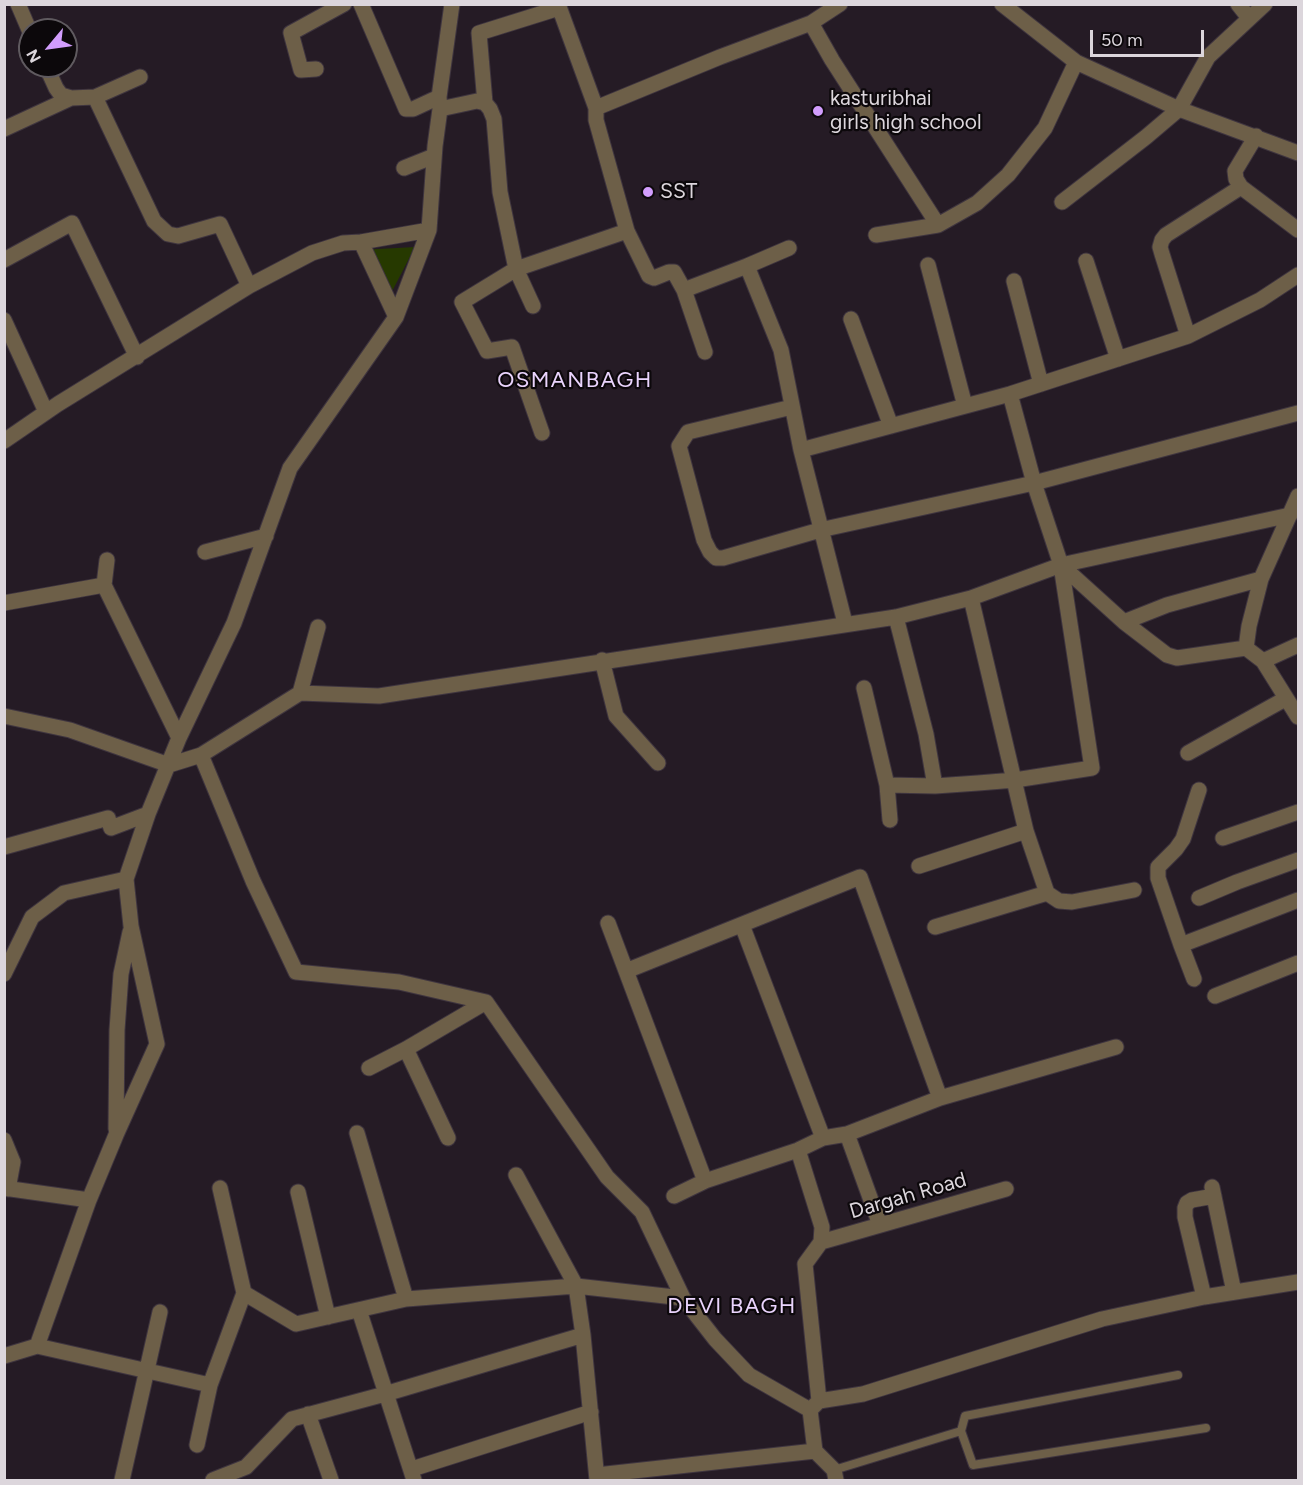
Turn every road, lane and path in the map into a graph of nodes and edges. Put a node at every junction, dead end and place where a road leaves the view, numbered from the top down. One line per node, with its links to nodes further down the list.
1 (18, 4): 10 (street)
2 (344, 4): 14 (street)
3 (361, 4): 19 (street)
4 (452, 4): 19 (street)
5 (1002, 4): 13 (street)
6 (1238, 4): 11 (street)
7 (1264, 4): 11 (street)
8 (558, 6): 20 (street); 21 (street)
9 (832, 7): 12 (street)
10 (24, 18)
11 (1249, 18): 22 (street)
12 (811, 23): 21 (street); 30 (street)
13 (1076, 62): 22 (street); 30 (street)
14 (316, 69)
15 (140, 77): 17 (street)
16 (51, 78): 18 (street)
17 (96, 97): 18 (street); 44 (street)
18 (71, 98): 23 (street)
19 (440, 103): 20 (street); 26 (street)
20 (485, 103): 41 (street)
21 (596, 108): 33 (street)
22 (1179, 109): 24 (street); 29 (street)
23 (4, 129)
24 (1256, 136): 25 (street); 28 (street)
25 (1299, 153)
26 (434, 156): 27 (street); 31 (street)
27 (404, 168)
28 (1241, 187): 32 (street); 50 (street)
29 (1062, 202)
30 (938, 225): 34 (street)
31 (429, 230): 35 (street); 47 (street)
32 (1299, 230)
33 (627, 231): 41 (street); 45 (street)
34 (876, 235)
35 (361, 242): 44 (street); 47 (street)
36 (789, 248): 40 (street)
37 (6, 256): 52 (street)
38 (1086, 261): 53 (street)
39 (928, 265): 56 (street)
40 (747, 266): 45 (street); 57 (street)
41 (516, 268): 46 (street); 61 (street)
42 (1299, 275): 50 (street)
43 (1014, 281): 54 (street)
44 (249, 286): 52 (street)
45 (684, 290): 51 (street)
46 (533, 306)
47 (396, 317): 68 (street)
48 (851, 319): 60 (street)
49 (4, 320): 58 (street)
50 (1188, 336): 53 (street)
51 (705, 352)
52 (137, 357): 58 (street)
53 (1118, 359): 54 (street)
54 (1041, 384): 55 (street)
55 (1010, 394): 56 (street); 64 (street)
56 (965, 406): 60 (street)
57 (792, 407): 63 (street); 67 (street)
58 (46, 412): 62 (street)
59 (1299, 413): 64 (street)
60 (891, 426): 63 (street)
61 (542, 434)
62 (4, 441)
63 (801, 450): 67 (street)
64 (1034, 483): 67 (street); 71 (street)
65 (1299, 496): 66 (street)
66 (1290, 515): 71 (street); 72 (street)
67 (820, 530): 78 (street)
68 (266, 536): 69 (street); 89 (street)
69 (205, 552)
70 (107, 560): 73 (street)
71 (1061, 565): 74 (street); 77 (street); 94 (street)
72 (1261, 579): 77 (street); 81 (street)
73 (104, 585): 75 (street); 89 (street)
74 (971, 598): 76 (street); 94 (street)
75 (4, 603)
76 (896, 617): 78 (street); 96 (street)
77 (1124, 622): 81 (street)
78 (845, 623): 82 (street)
79 (318, 627): 85 (street)
80 (1299, 645): 83 (street)
81 (1246, 648): 83 (street)
82 (602, 660): 85 (street); 92 (street)
83 (1263, 661): 86 (street)
84 (864, 687): 95 (street)
85 (300, 693): 91 (street)
86 (1285, 699): 88 (street); 90 (street)
87 (4, 716): 93 (street)
88 (1299, 717)
89 (179, 738): 93 (street)
90 (1188, 753)
91 (201, 755): 93 (street); 121 (street)
92 (658, 763)
93 (169, 765): 99 (street)
94 (1015, 780): 96 (street); 101 (street)
95 (887, 785): 96 (street); 100 (street)
96 (935, 786)
97 (1199, 790): 115 (street)
98 (1299, 812): 102 (street)
99 (148, 814): 103 (street); 106 (street)
100 (890, 820)
101 (1026, 831): 105 (street); 108 (street)
102 (1223, 838)
103 (4, 847)
104 (1299, 860): 109 (street)
105 (919, 866)
106 (126, 879): 112 (street); 118 (street)
107 (1134, 890): 108 (street)
108 (1047, 893): 114 (street)
109 (1199, 898)
110 (1299, 900): 115 (street)
111 (608, 923): 117 (street)
112 (131, 926): 128 (street); 128 (street)
113 (742, 926): 117 (street); 125 (street); 130 (street)
114 (935, 927)
115 (1181, 945): 119 (street)
116 (1299, 963): 120 (street)
117 (626, 971): 134 (street)
118 (4, 974)
119 (1194, 979)
120 (1215, 996)
121 (486, 1002): 123 (street); 148 (street)
122 (1116, 1047): 125 (street)
123 (406, 1049): 124 (street); 129 (street)
124 (369, 1068)
125 (940, 1098): 127 (street)
126 (357, 1133): 149 (street)
127 (847, 1134): 130 (street); 141 (street)
128 (116, 1135): 140 (street)
129 (448, 1138)
130 (823, 1138): 132 (street)
131 (4, 1140): 136 (street)
132 (798, 1150): 134 (street); 142 (street, Dargah Road)
133 (516, 1175): 144 (street)
134 (705, 1181): 139 (street)
135 (220, 1188): 146 (street)
136 (6, 1189): 140 (street)
137 (1006, 1189): 141 (street, Dargah Road)
138 (298, 1192): 152 (street)
139 (674, 1196)
140 (89, 1200): 154 (street)
141 (880, 1225): 142 (street, Dargah Road)
142 (821, 1242): 160 (street)
143 (1299, 1282): 145 (street)
144 (576, 1286): 148 (street); 149 (street); 153 (street)
145 (1234, 1292): 147 (street); 147 (street)
146 (244, 1293): 152 (street); 158 (street)
147 (1204, 1297): 160 (street)
148 (683, 1298): 160 (street)
149 (406, 1299): 150 (street)
150 (359, 1310): 152 (street); 159 (street)
151 (160, 1312): 156 (street)
152 (328, 1317)
153 (583, 1335): 159 (street); 161 (street)
154 (37, 1346): 155 (street); 156 (street)
155 (4, 1356)
156 (145, 1372): 158 (street); 170 (street)
157 (1178, 1376): 164 (lane)
158 (210, 1385): 165 (street)
159 (385, 1394): 162 (street); 168 (street)
160 (814, 1406): 166 (street)
161 (591, 1412): 168 (street); 169 (street)
162 (308, 1414): 171 (street); 172 (street)
163 (1206, 1428): 164 (lane)
164 (961, 1431): 167 (lane)
165 (197, 1445)
166 (815, 1451): 167 (street); 169 (street)
167 (835, 1475)
168 (414, 1478)
169 (597, 1478)
170 (122, 1480)
171 (213, 1480)
172 (331, 1480)

